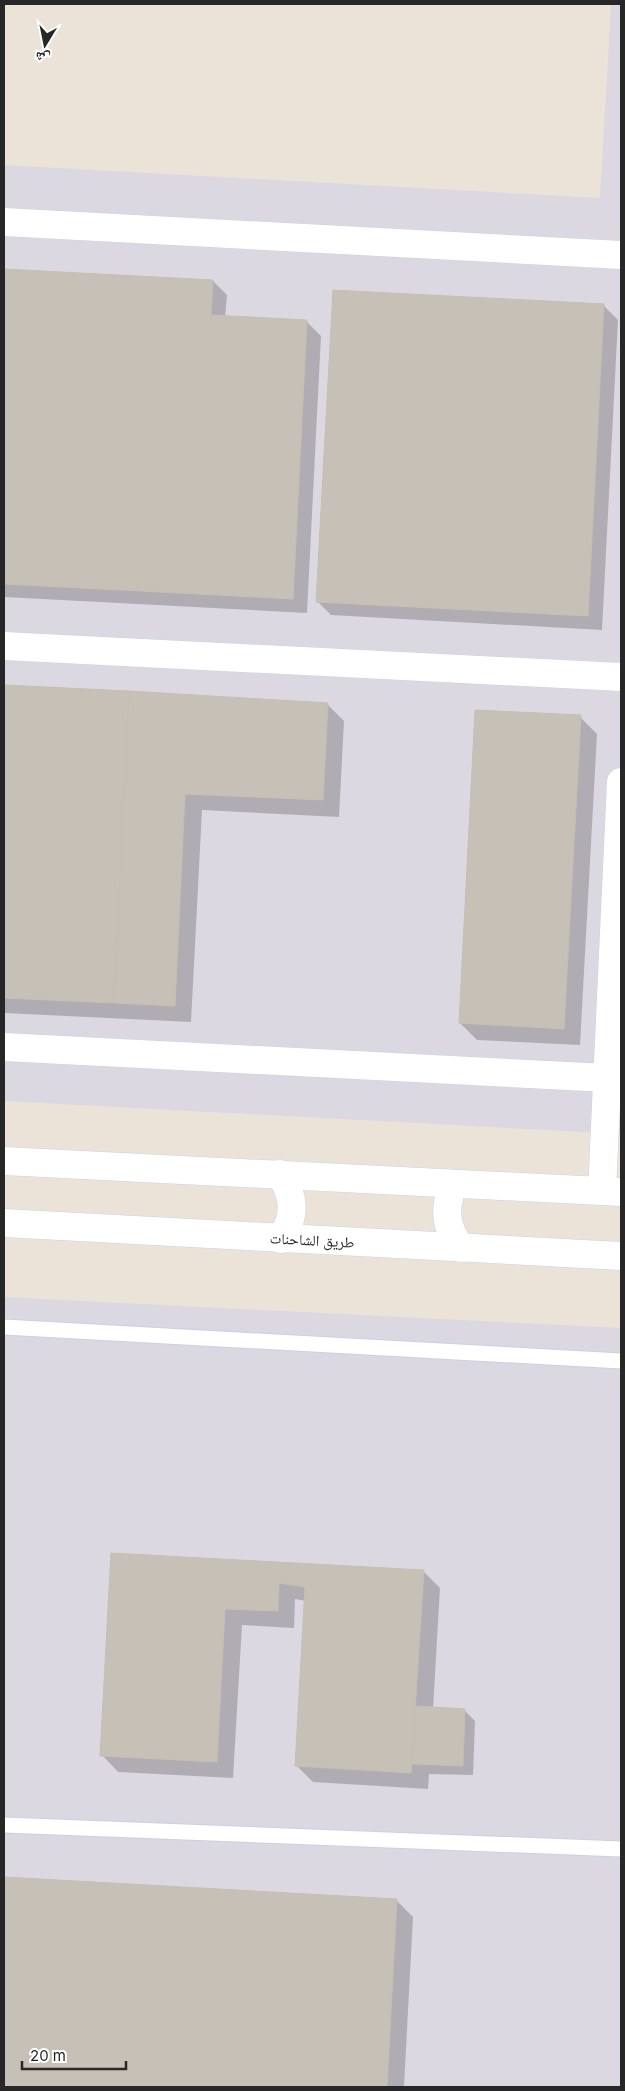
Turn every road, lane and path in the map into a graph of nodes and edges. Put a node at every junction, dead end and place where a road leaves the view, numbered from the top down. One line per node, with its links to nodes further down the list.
1 (4, 222): 2 (street)
2 (621, 255)
3 (4, 646): 4 (street)
4 (621, 677)
5 (621, 782): 7 (street)
6 (4, 1046): 7 (street)
7 (607, 1078): 11 (street)
8 (4, 1161): 9 (street)
9 (280, 1174): 10 (street); 13 (street)
10 (454, 1184): 11 (street); 14 (street)
11 (612, 1191)
12 (4, 1224): 13 (street, طريق الشاحنات)
13 (281, 1239): 14 (street, طريق الشاحنات)
14 (461, 1248): 15 (street, طريق الشاحنات)
15 (621, 1256)
16 (4, 1327): 17 (lane)
17 (621, 1361)
18 (4, 1825): 19 (lane)
19 (621, 1849)

